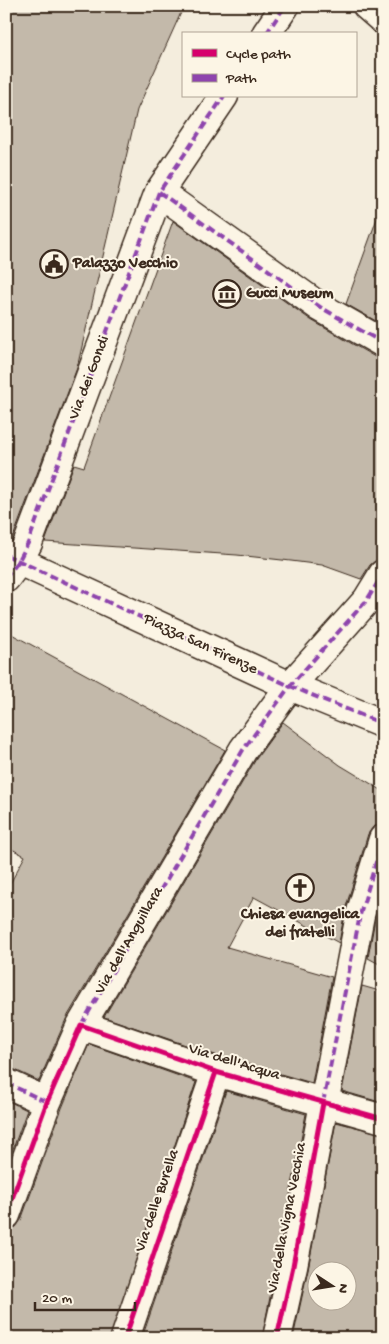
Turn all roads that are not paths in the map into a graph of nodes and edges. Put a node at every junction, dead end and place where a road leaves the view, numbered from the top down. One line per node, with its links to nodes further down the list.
1 (285, 6): 4 (street)
2 (367, 6): 3 (street)
3 (383, 20)
4 (267, 32)
5 (223, 98): 6 (street, Via dei Gondi)
6 (159, 192): 7 (street); 8 (street, Via dei Gondi)
7 (383, 343)
8 (10, 565): 10 (street, Piazza San Firenze)
9 (383, 574): 10 (street, Via dell'Anguillara)
10 (290, 686): 11 (street, Piazza San Firenze); 13 (street, Via dell'Anguillara)
11 (383, 724)
12 (383, 840): 17 (street, Via della Vigna Vecchia)
13 (81, 1025): 14 (street, Via dell'Acqua); 16 (street, Via dell'Anguillara)
14 (216, 1072): 17 (street, Via dell'Acqua); 20 (street, Via delle Burella)
15 (6, 1083): 16 (street)
16 (47, 1102): 19 (street, Via dell'Anguillara)
17 (323, 1103): 18 (street, Via dell'Acqua); 21 (street, Via della Vigna Vecchia)
18 (383, 1119)
19 (6, 1215)
20 (125, 1338)
21 (276, 1338)

